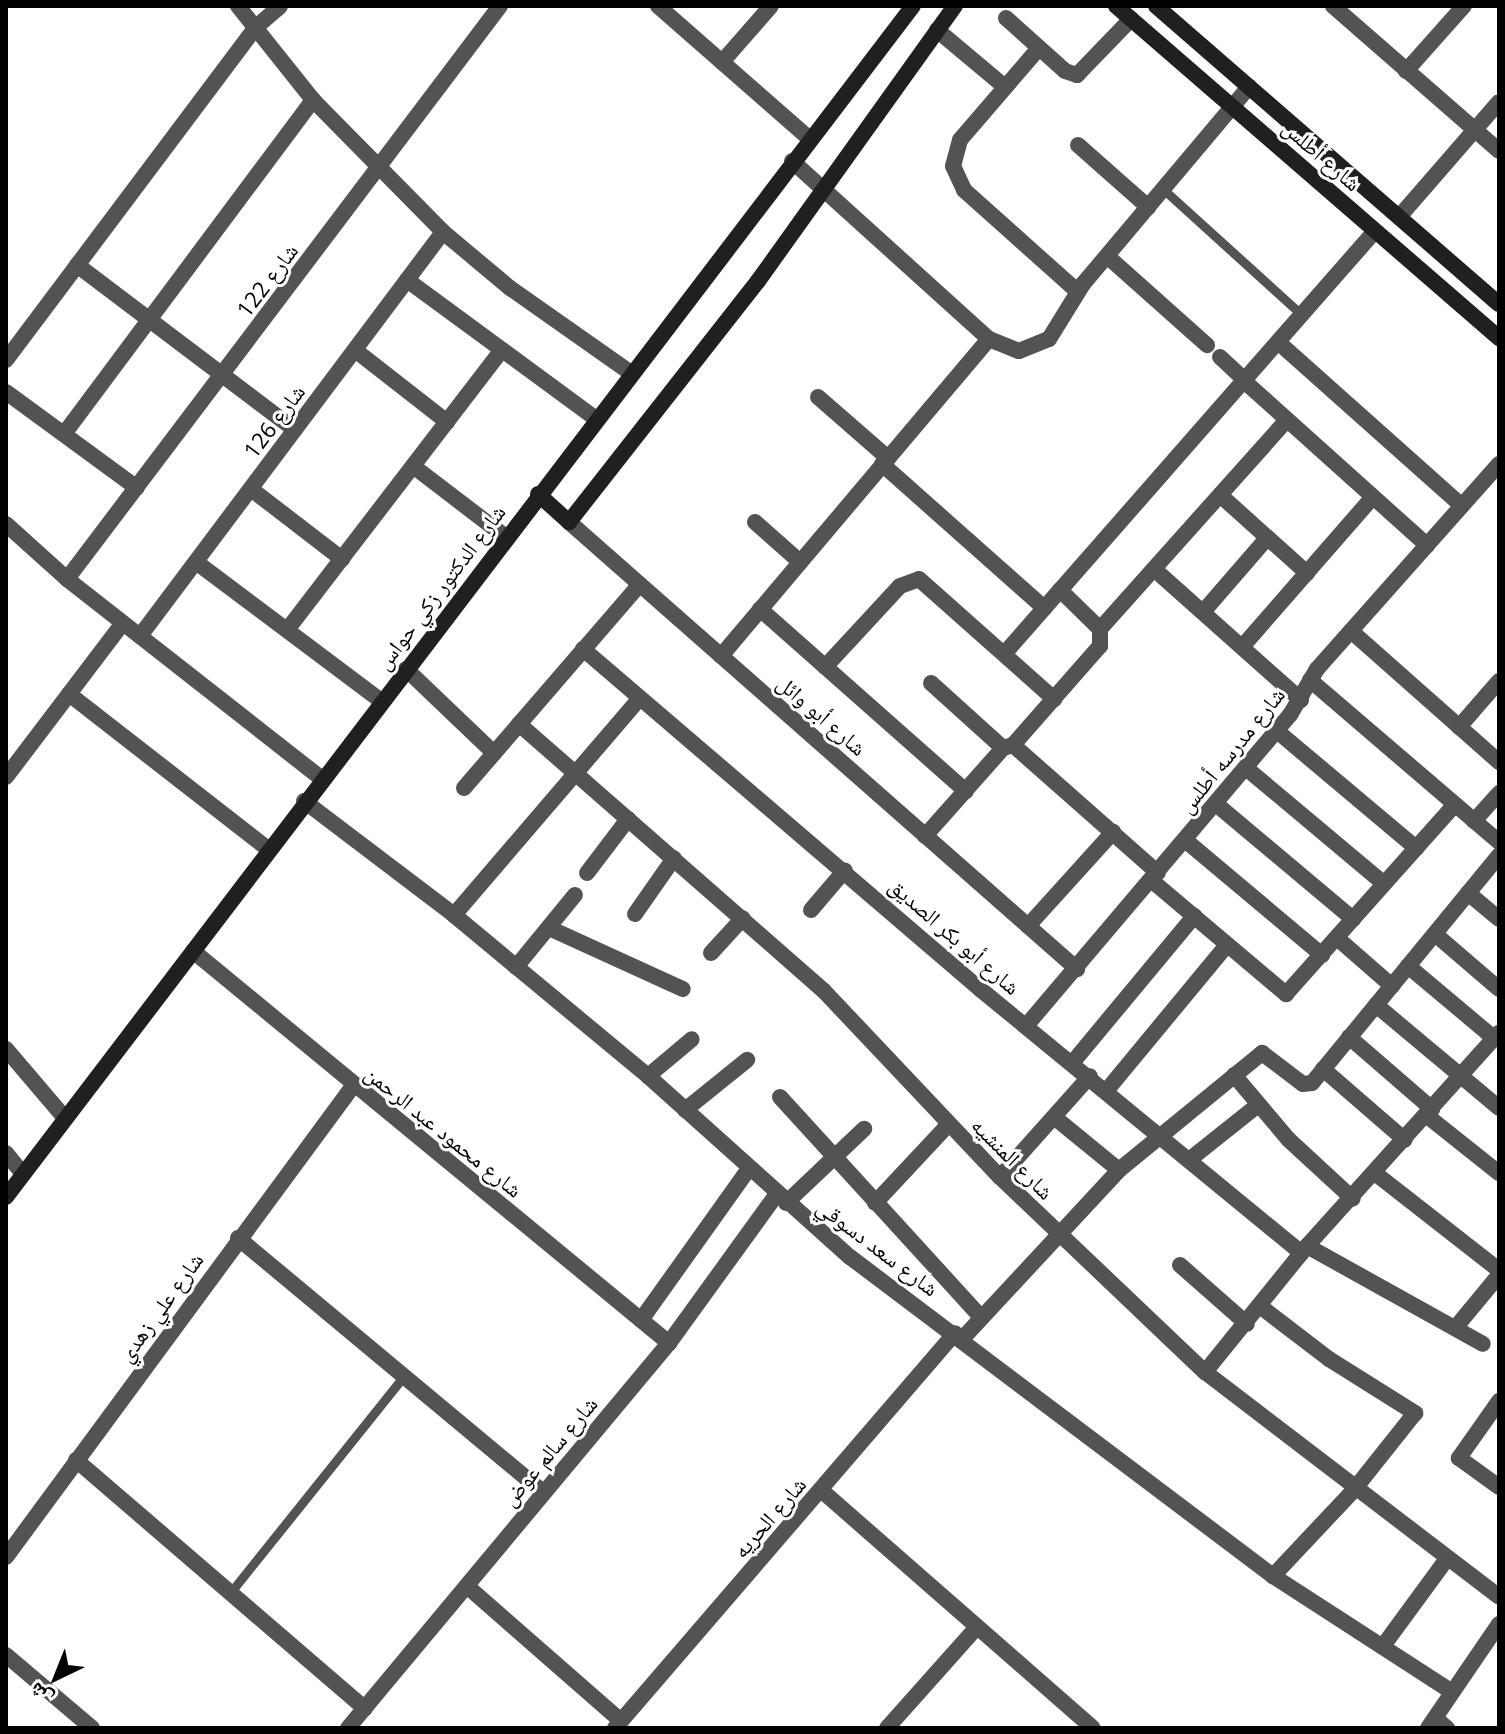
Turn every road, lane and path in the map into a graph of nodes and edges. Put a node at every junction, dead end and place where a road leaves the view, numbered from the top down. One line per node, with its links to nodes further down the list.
1 (238, 6): 14 (street)
2 (280, 6): 14 (street)
3 (500, 6): 29 (street, شارع 122)
4 (658, 6): 17 (street)
5 (771, 6): 17 (street)
6 (913, 6): 25 (street, شارع الدكتور زكي حواس)
7 (955, 6): 15 (street)
8 (1116, 6): 13 (street, شارع أطلس)
9 (1156, 6): 20 (street, شارع أطلس)
10 (1464, 6): 18 (street)
11 (1336, 7): 18 (street)
12 (1006, 18): 16 (street)
13 (1131, 19): 16 (street); 23 (street, شارع أطلس)
14 (255, 28): 21 (street); 39 (street)
15 (937, 30): 19 (street); 30 (street)
16 (1039, 48): 19 (street)
17 (722, 62): 25 (street)
18 (1406, 71): 24 (street)
19 (1005, 87): 41 (street)
20 (1249, 87): 23 (street); 33 (street, شارع أطلس)
21 (313, 100): 29 (street); 44 (street)
22 (1499, 102): 24 (street)
23 (1232, 107): 31 (street); 34 (street, شارع أطلس)
24 (1475, 130): 27 (street); 33 (street)
25 (809, 138): 28 (street, شارع الدكتور زكي حواس)
26 (1078, 145): 32 (street)
27 (1499, 151)
28 (792, 161): 30 (street); 53 (street, شارع الدكتور زكي حواس)
29 (377, 171): 35 (street); 54 (street, شارع 122)
30 (823, 188): 46 (street); 72 (street)
31 (1163, 189): 32 (street); 43 (lane)
32 (1148, 207): 37 (street)
33 (1399, 217): 36 (street, شارع أطلس)
34 (1375, 231): 38 (street, شارع أطلس); 43 (street)
35 (443, 232): 40 (street, شارع 126); 53 (street)
36 (1427, 242): 38 (street); 42 (street, شارع أطلس)
37 (1107, 256): 41 (street); 48 (street)
38 (1411, 262): 45 (street, شارع أطلس)
39 (77, 265): 44 (street); 52 (street)
40 (407, 280): 49 (street, شارع 126); 50 (street)
41 (1077, 291): 46 (street)
42 (1499, 304)
43 (1302, 315): 47 (street)
44 (149, 319): 54 (street); 62 (street)
45 (1499, 338)
46 (989, 339): 63 (street)
47 (1278, 342): 55 (street); 71 (street)
48 (1207, 345)
49 (355, 350): 60 (street); 61 (street, شارع 126)
50 (502, 350): 58 (street); 60 (street)
51 (1220, 357): 55 (street)
52 (6, 360)
53 (631, 373): 58 (street, شارع الدكتور زكي حواس)
54 (222, 375): 61 (street); 66 (street, شارع 122)
55 (1244, 380): 59 (street); 85 (street)
56 (6, 392): 62 (street)
57 (818, 397): 63 (street)
58 (596, 419): 68 (street, شارع الدكتور زكي حواس)
59 (1287, 420): 69 (street); 70 (street)
60 (447, 422): 65 (street)
61 (295, 430): 67 (street, شارع 126)
62 (64, 434): 66 (street)
63 (885, 461): 80 (street); 86 (street)
64 (1499, 464): 71 (street, شارع مدرسه أطلس)
65 (413, 466): 75 (street); 78 (street)
66 (137, 488): 83 (street, شارع 122)
67 (251, 489): 78 (street); 79 (street, شارع 126)
68 (538, 494): 72 (street, شارع أبو وائل); 75 (street, شارع الدكتور زكي حواس)
69 (1220, 495): 76 (street); 81 (street)
70 (1373, 497): 77 (street); 82 (street)
71 (1462, 506): 77 (street, شارع مدرسه أطلس)
72 (569, 522): 84 (street, شارع أبو وائل)
73 (755, 522): 80 (street)
74 (10, 535): 83 (street)
75 (506, 537): 99 (street, شارع الدكتور زكي حواس)
76 (1267, 538): 82 (street); 88 (street)
77 (1427, 545): 92 (street, شارع مدرسه أطلس)
78 (342, 559): 91 (street)
79 (196, 562): 91 (street); 93 (street, شارع 126)
80 (800, 562): 87 (street)
81 (1154, 569): 88 (street); 90 (street)
82 (1307, 573): 94 (street)
83 (67, 579): 89 (street)
84 (640, 584): 95 (street); 97 (street, شارع أبو وائل)
85 (1060, 590): 86 (street); 90 (street)
86 (1044, 608): 96 (street)
87 (760, 609): 97 (street); 98 (street)
88 (1203, 612): 94 (street)
89 (123, 623): 93 (street); 103 (street)
90 (1100, 629): 104 (street)
91 (287, 630): 107 (street)
92 (1351, 631): 100 (street, شارع مدرسه أطلس); 109 (street)
93 (140, 636): 117 (street)
94 (1242, 647): 106 (street)
95 (583, 649): 105 (street, شارع أبو بكر الصديق); 108 (street)
96 (1005, 653): 98 (street); 104 (street)
97 (721, 656): 127 (street, شارع أبو وائل)
98 (825, 667): 119 (street)
99 (406, 669): 107 (street, شارع الدكتور زكي حواس); 112 (street)
100 (1310, 680): 106 (street, شارع مدرسه أطلس); 123 (street)
101 (1499, 681): 109 (street)
102 (931, 683): 111 (street)
103 (69, 694): 116 (street); 131 (street)
104 (1054, 699): 111 (street)
105 (638, 700): 115 (street); 134 (street, شارع أبو بكر الصديق)
106 (1301, 700): 110 (street, شارع مدرسه أطلس)
107 (381, 701): 117 (street, شارع الدكتور زكي حواس)
108 (519, 724): 112 (street); 115 (street, شارع المنشيه)
109 (1459, 727): 113 (street)
110 (1277, 731): 114 (street, شارع مدرسه أطلس); 130 (street)
111 (1008, 747): 119 (street); 126 (street)
112 (494, 753): 118 (street)
113 (1499, 762)
114 (1246, 768): 122 (street, شارع مدرسه أطلس); 137 (street)
115 (576, 773): 124 (street, شارع المنشيه); 142 (street)
116 (6, 777)
117 (322, 779): 121 (street, شارع الدكتور زكي حواس)
118 (464, 788)
119 (966, 791): 127 (street)
120 (1499, 793): 125 (street)
121 (304, 801): 131 (street, شارع الدكتور زكي حواس); 142 (street, شارع سعد دسوقي)
122 (1216, 804): 128 (street, شارع مدرسه أطلس); 145 (street)
123 (1455, 804): 125 (street); 130 (street)
124 (628, 819): 133 (street, شارع المنشيه); 135 (street)
125 (1474, 821): 129 (street)
126 (1113, 832): 136 (street); 147 (street)
127 (925, 836): 147 (street, شارع أبو وائل)
128 (1185, 840): 136 (street, شارع مدرسه أطلس); 154 (street)
129 (1499, 842)
130 (1416, 848): 137 (street)
131 (268, 849): 152 (street, شارع الدكتور زكي حواس)
132 (1499, 855): 138 (street)
133 (674, 858): 141 (street); 144 (street, شارع المنشيه)
134 (845, 870): 140 (street); 162 (street, شارع أبو بكر الصديق)
135 (587, 873)
136 (1154, 876): 143 (street); 157 (street, شارع مدرسه أطلس)
137 (1384, 884): 145 (street)
138 (1468, 893): 146 (street); 149 (street)
139 (575, 895): 148 (street)
140 (811, 910)
141 (635, 914)
142 (454, 915): 156 (street, شارع سعد دسوقي)
143 (1194, 916): 151 (street); 168 (street)
144 (743, 918): 153 (street); 183 (street, شارع المنشيه)
145 (1353, 919): 150 (street)
146 (1499, 919)
147 (1028, 926): 157 (street, شارع أبو وائل)
148 (549, 928): 156 (street); 159 (street)
149 (1435, 934): 155 (street); 160 (street)
150 (1337, 938): 154 (street); 158 (street)
151 (1227, 945): 154 (street); 175 (street)
152 (193, 951): 174 (street, شارع محمود عبد الرحمن); 182 (street, شارع الدكتور زكي حواس)
153 (711, 953)
154 (1322, 955)
155 (1408, 966): 158 (street); 163 (street)
156 (516, 967): 172 (street, شارع سعد دسوقي)
157 (1077, 969): 162 (street, شارع مدرسه أطلس)
158 (1392, 986): 161 (street)
159 (683, 989)
160 (1499, 989)
161 (1376, 1005): 164 (street); 171 (street)
162 (1026, 1026): 168 (street, شارع أبو بكر الصديق)
163 (1497, 1036): 171 (street)
164 (1349, 1037): 169 (street); 180 (street)
165 (692, 1039): 172 (street)
166 (6, 1049): 182 (street)
167 (747, 1060): 179 (street)
168 (1073, 1062): 173 (street, شارع أبو بكر الصديق)
169 (1323, 1069): 170 (street, شارع الحريه); 186 (street)
170 (1234, 1075): 177 (street); 185 (street, شارع الحريه)
171 (1462, 1075): 178 (street); 180 (street)
172 (648, 1076): 179 (street, شارع سعد دسوقي)
173 (1090, 1076): 175 (street, شارع أبو بكر الصديق); 181 (street)
174 (353, 1086): 201 (street, شارع علي زهدي); 207 (street, شارع محمود عبد الرحمن)
175 (1107, 1090): 185 (street, شارع أبو بكر الصديق)
176 (780, 1097): 188 (street)
177 (1257, 1106): 189 (street); 198 (street)
178 (1499, 1108)
179 (685, 1110): 190 (street, شارع سعد دسوقي)
180 (1429, 1112): 186 (street); 192 (street)
181 (1054, 1117): 191 (street); 195 (street)
182 (65, 1118): 193 (street, شارع الدكتور زكي حواس)
183 (949, 1124): 195 (street, شارع المنشيه); 199 (street)
184 (864, 1129): 188 (street, شارع سالم عوض)
185 (1161, 1134): 189 (street, شارع أبو بكر الصديق); 191 (street, شارع الحريه)
186 (1405, 1140): 194 (street)
187 (6, 1153): 193 (street)
188 (834, 1159): 197 (street, شارع سالم عوض); 199 (street)
189 (1189, 1160): 202 (street, شارع أبو بكر الصديق)
190 (748, 1170): 197 (street, شارع سعد دسوقي); 207 (street)
191 (1119, 1170): 200 (street, شارع الحريه)
192 (1499, 1173)
193 (23, 1174): 196 (street, شارع الدكتور زكي حواس)
194 (1376, 1174): 198 (street); 204 (street)
195 (1000, 1177): 200 (street, شارع المنشيه)
196 (6, 1197)
197 (781, 1199): 210 (street, شارع سعد دسوقي); 211 (street, شارع سالم عوض)
198 (1353, 1199): 202 (street)
199 (875, 1203): 206 (street)
200 (1059, 1235): 206 (street, شارع الحريه); 213 (street, شارع المنشيه)
201 (238, 1238): 214 (street); 216 (street, شارع علي زهدي)
202 (1304, 1249): 205 (street); 209 (street, شارع أبو بكر الصديق)
203 (1180, 1265): 208 (street)
204 (1499, 1272): 209 (street)
205 (1261, 1307): 208 (street); 220 (street)
206 (982, 1318): 210 (street, شارع الحريه)
207 (641, 1320): 211 (street, شارع محمود عبد الرحمن)
208 (1247, 1324): 213 (street)
209 (1456, 1327): 212 (street, شارع أبو بكر الصديق)
210 (959, 1336): 218 (street, شارع الحريه); 223 (street, شارع سعد دسوقي)
211 (669, 1343): 219 (street, شارع سالم عوض)
212 (1483, 1344)
213 (1205, 1372): 220 (street, شارع المنشيه)
214 (403, 1377): 219 (street); 225 (lane)
215 (1499, 1401): 217 (street)
216 (76, 1460): 221 (street, شارع علي زهدي); 225 (street)
217 (1499, 1487)
218 (821, 1490): 228 (street); 234 (street, شارع الحريه)
219 (542, 1491): 224 (street, شارع سالم عوض)
220 (1353, 1491): 222 (street, شارع المنشيه); 223 (street)
221 (6, 1557)
222 (1446, 1560): 226 (street, شارع المنشيه); 230 (street)
223 (1273, 1576): 230 (street, شارع سعد دسوقي)
224 (468, 1587): 233 (street, شارع سالم عوض); 234 (street)
225 (230, 1593): 233 (street)
226 (1499, 1597)
227 (1499, 1624): 229 (street)
228 (976, 1628): 238 (street); 239 (street)
229 (1494, 1645): 232 (street)
230 (1383, 1646): 232 (street, شارع سعد دسوقي)
231 (6, 1655): 236 (street)
232 (1452, 1692): 235 (street)
233 (365, 1709): 237 (street, شارع سالم عوض)
234 (618, 1724)
235 (1437, 1725)
236 (92, 1728)
237 (348, 1728)
238 (887, 1728)
239 (1093, 1728)

